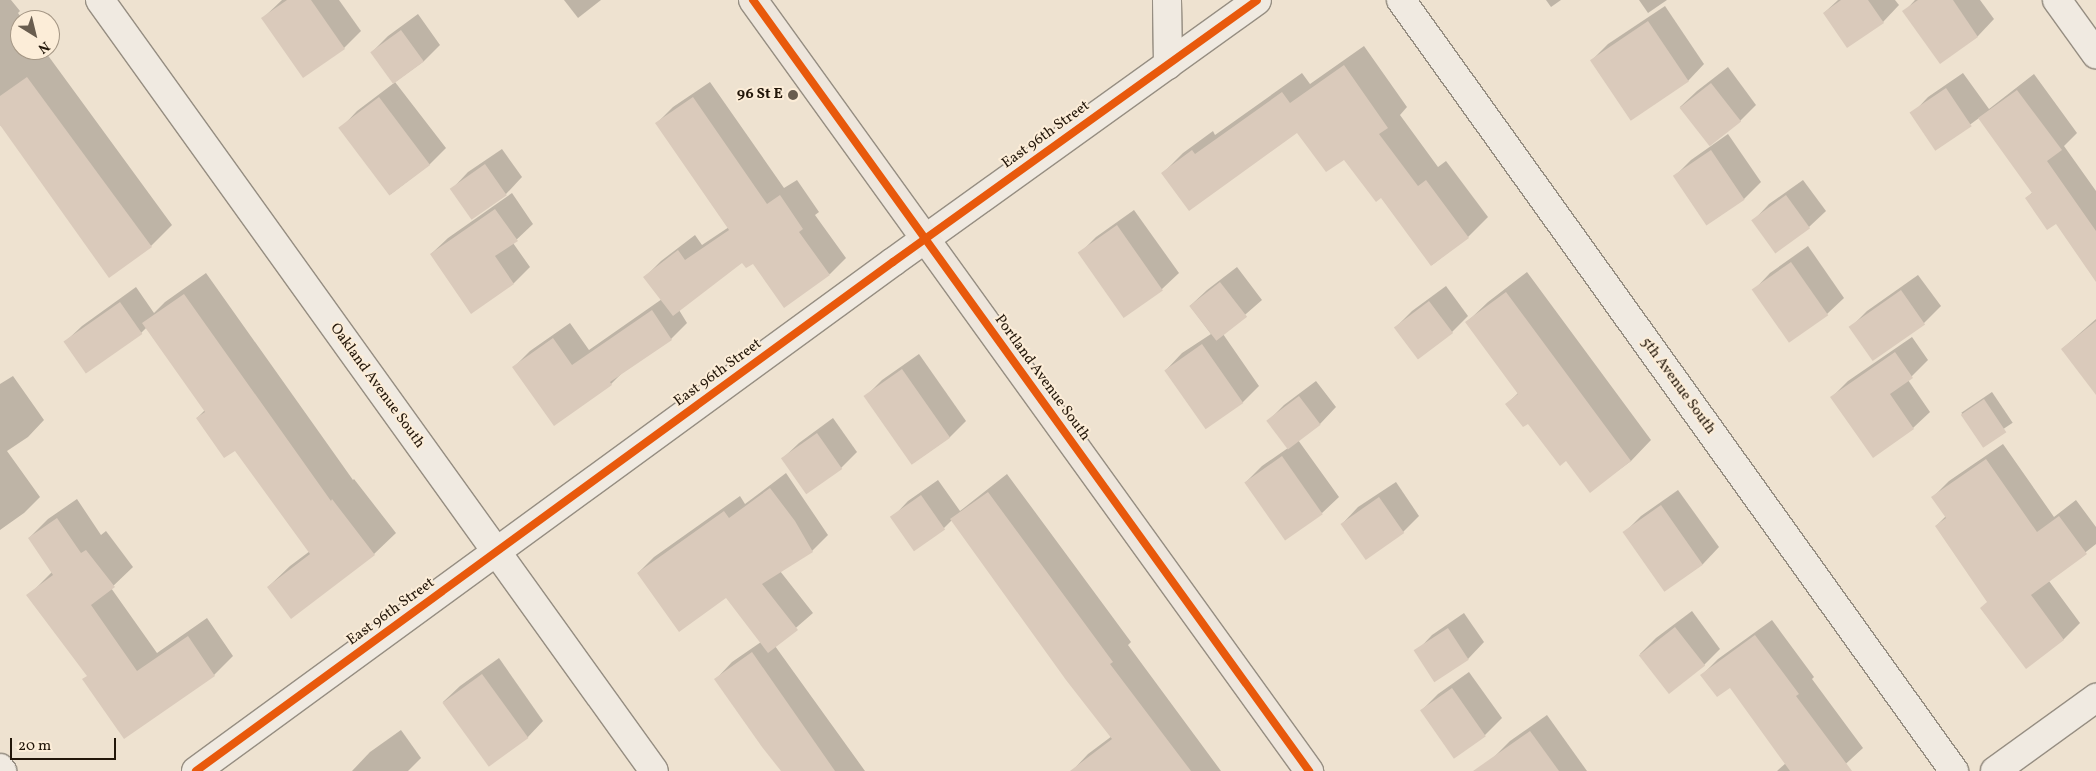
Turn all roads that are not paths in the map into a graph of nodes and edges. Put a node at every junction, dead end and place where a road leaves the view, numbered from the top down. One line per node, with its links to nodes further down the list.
1 (100, 0): 10 (street, Oakland Avenue South)
2 (754, 0): 9 (main road, Portland Avenue South)
3 (1167, 0): 8 (street)
4 (1257, 0): 8 (street, East 96th Street)
5 (1401, 0): 15 (street, 5th Avenue South)
6 (2057, 0): 7 (street)
7 (2096, 54)
8 (1168, 65): 9 (street, East 96th Street)
9 (925, 239): 10 (street, East 96th Street); 14 (main road, Portland Avenue South)
10 (496, 552): 12 (street, East 96th Street); 13 (street, Oakland Avenue South)
11 (2096, 698): 16 (street)
12 (196, 771)
13 (654, 771)
14 (1309, 771)
15 (1954, 771)
16 (1995, 771)

